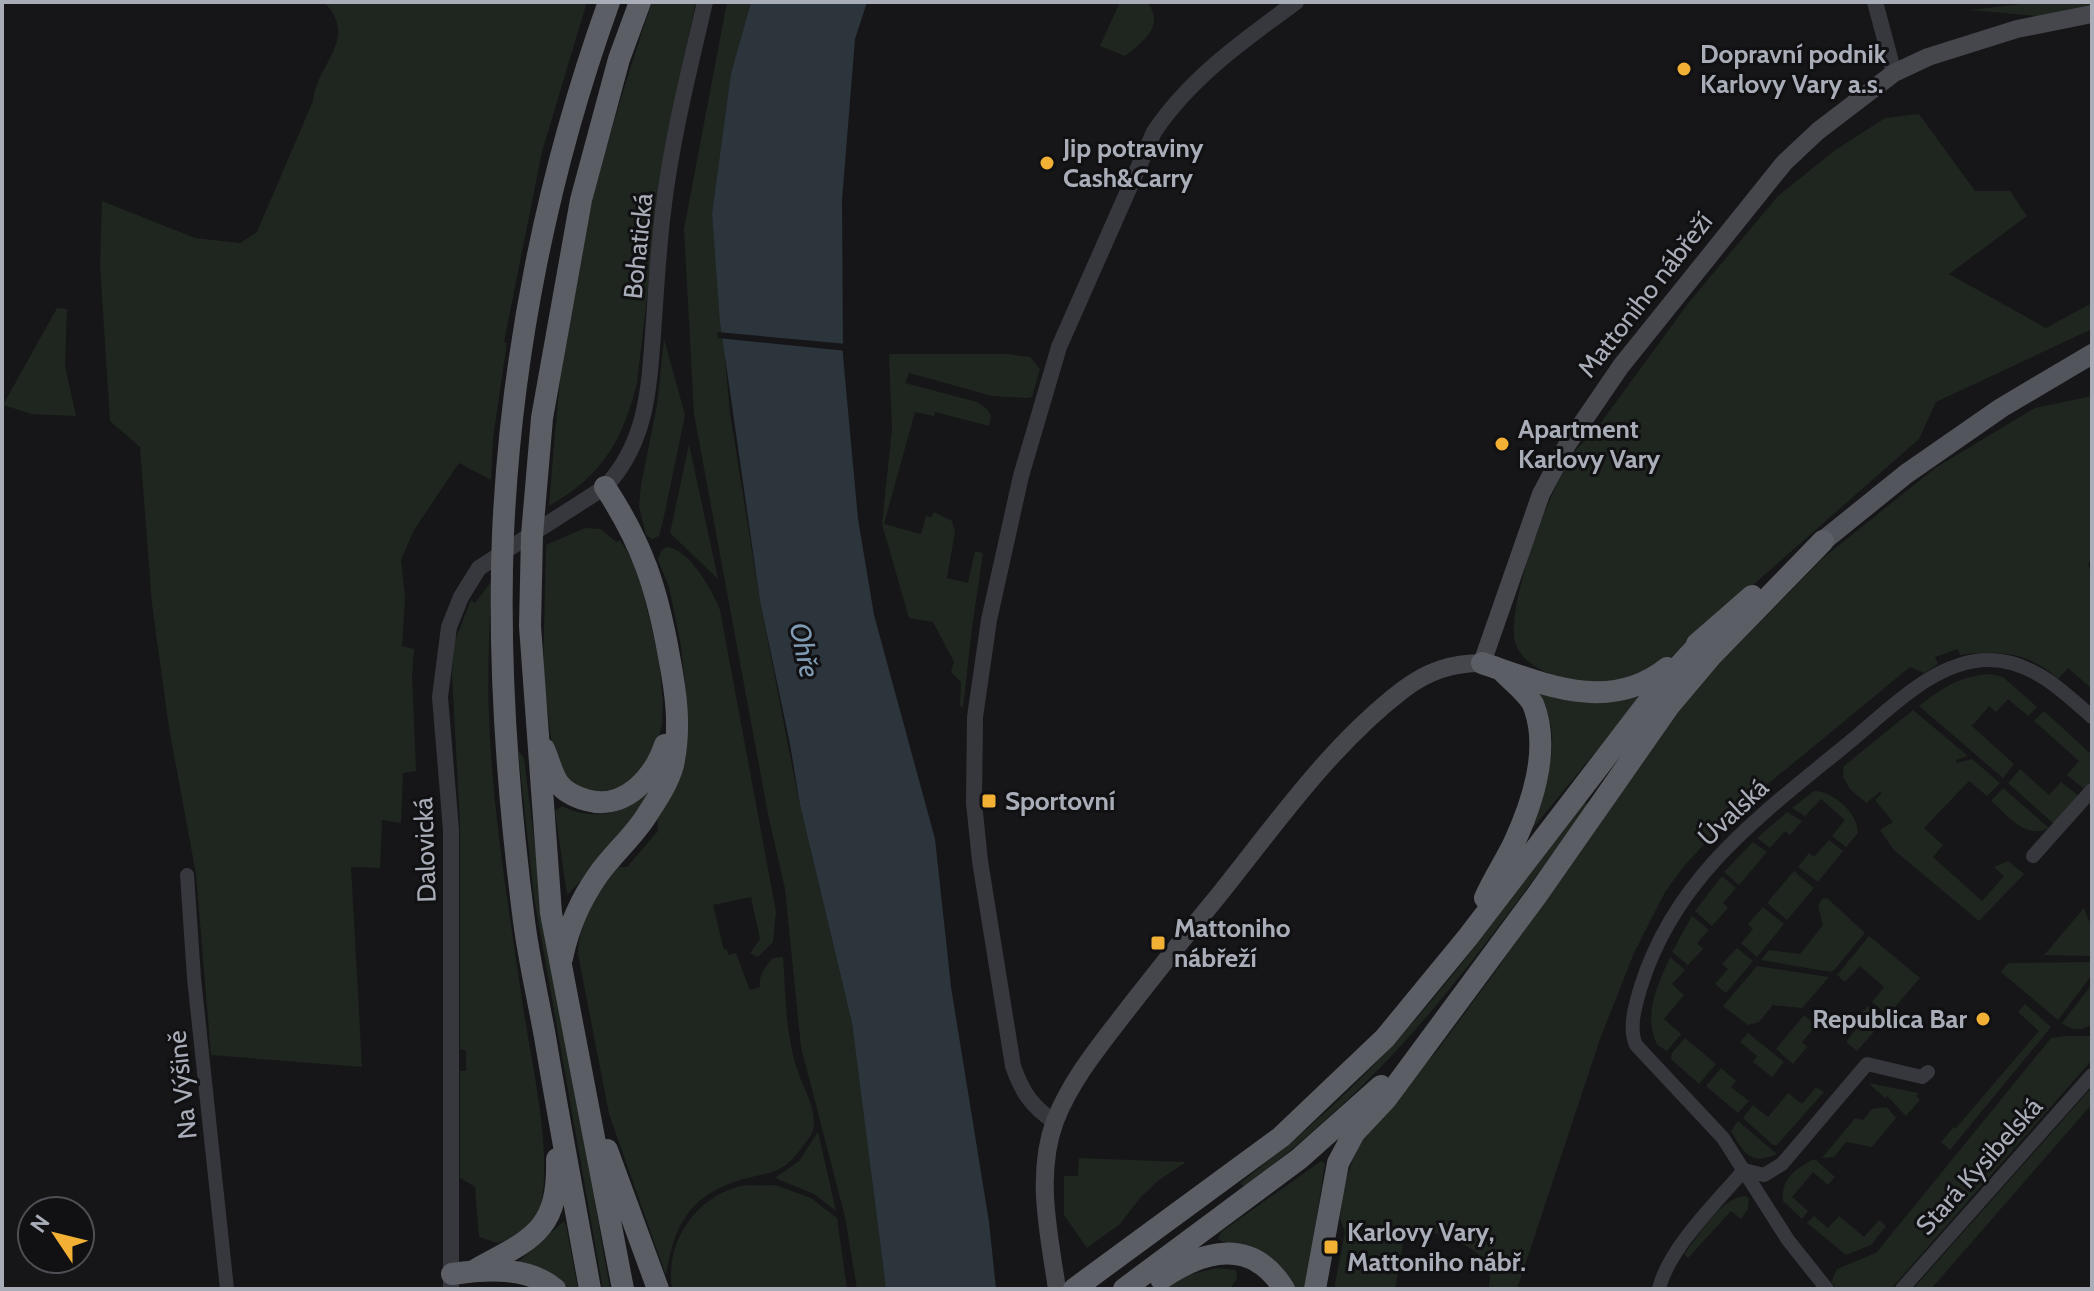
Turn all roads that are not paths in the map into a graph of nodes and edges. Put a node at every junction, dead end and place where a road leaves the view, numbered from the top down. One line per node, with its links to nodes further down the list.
1 (609, 2): 24 (highway)
2 (640, 2): 15 (highway)
3 (705, 2): 9 (street, Bohatická)
4 (1296, 2): 26 (street)
5 (1875, 2): 7 (street)
6 (2092, 14): 7 (main road, Mattoniho nábřeží)
7 (1894, 73): 12 (main road, Mattoniho nábřeží)
8 (2092, 354): 10 (main road)
9 (605, 487): 13 (highway); 29 (street, Dalovická)
10 (1823, 541): 11 (highway); 21 (highway)
11 (1706, 637): 12 (highway); 19 (highway)
12 (1491, 666): 19 (highway); 26 (main road)
13 (675, 688): 15 (highway); 20 (highway)
14 (2092, 717): 27 (street, Úvalská)
15 (535, 726): 20 (highway)
16 (2092, 790): 17 (street)
17 (2033, 856)
18 (187, 875): 32 (street, Na Výšině)
19 (1468, 937): 37 (highway)
20 (561, 963): 25 (highway)
21 (1457, 1002): 30 (highway); 40 (highway)
22 (1928, 1072): 27 (street)
23 (2092, 1075): 43 (street, Stará Kysibelská)
24 (555, 1094): 28 (highway); 34 (highway)
25 (590, 1109): 31 (highway); 35 (highway)
26 (1055, 1122): 36 (main road)
27 (1744, 1170): 41 (street); 42 (street, Úvalská)
28 (475, 1270): 29 (highway); 33 (highway)
29 (451, 1281)
30 (1147, 1282): 38 (highway); 39 (highway)
31 (657, 1286)
32 (227, 1289)
33 (555, 1289)
34 (590, 1289)
35 (623, 1289)
36 (1057, 1289)
37 (1074, 1289)
38 (1124, 1289)
39 (1284, 1289)
40 (1315, 1289)
41 (1659, 1289)
42 (1827, 1289)
43 (1902, 1289)

